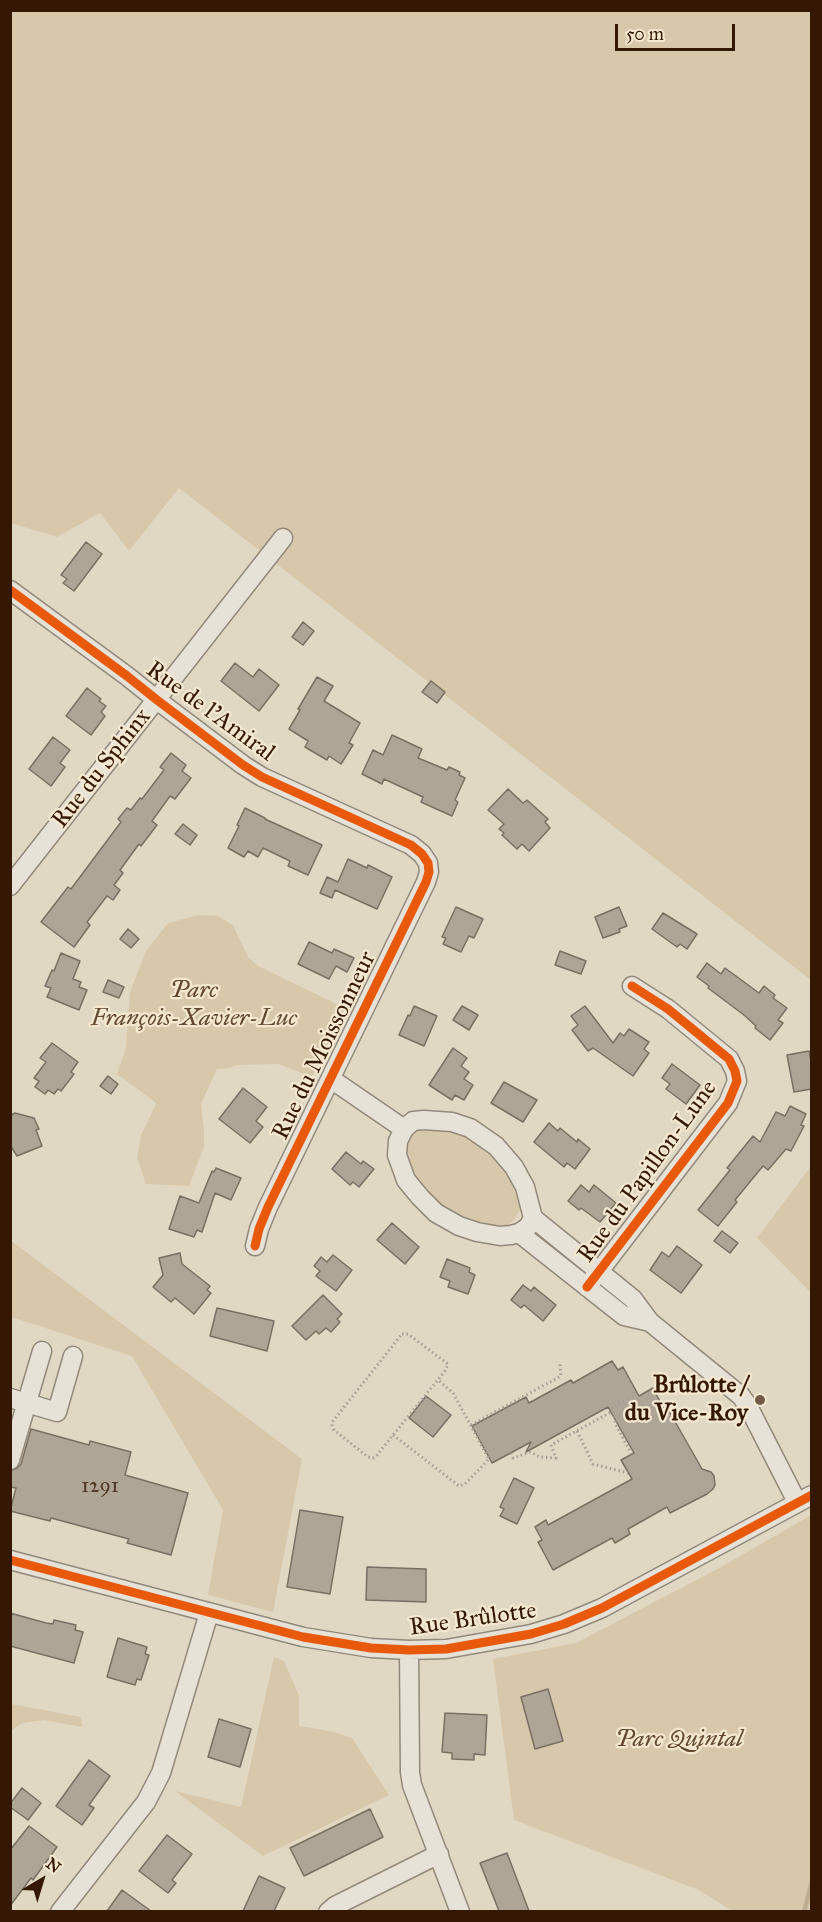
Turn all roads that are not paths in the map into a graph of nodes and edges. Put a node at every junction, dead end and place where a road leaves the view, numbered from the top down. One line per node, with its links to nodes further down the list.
1 (283, 538): 3 (street, Rue du Sphinx)
2 (10, 590): 3 (street, Rue de l'Amiral)
3 (156, 700): 4 (street, Rue de l'Amiral); 5 (street, Rue du Sphinx)
4 (428, 863): 7 (street, Rue du Moissonneur)
5 (10, 886)
6 (632, 986): 12 (street, Rue du Papillon-Lune)
7 (331, 1079): 8 (street); 11 (street, Rue du Moissonneur)
8 (404, 1129): 9 (street); 10 (street)
9 (532, 1218): 10 (street); 12 (street)
10 (519, 1233): 13 (street)
11 (255, 1246)
12 (599, 1271): 13 (street, Rue du Papillon-Lune); 14 (street)
13 (587, 1287): 14 (street)
14 (650, 1322): 19 (street)
15 (42, 1351): 17 (street)
16 (73, 1356): 17 (street)
17 (19, 1400): 18 (street)
18 (10, 1460)
19 (804, 1498): 22 (street, Rue Brûlotte)
20 (10, 1560): 21 (street, Rue Brûlotte)
21 (209, 1612): 22 (street, Rue Brûlotte); 24 (street)
22 (409, 1650): 23 (street)
23 (439, 1854): 25 (street); 26 (street)
24 (60, 1911)
25 (328, 1911)
26 (460, 1911)

